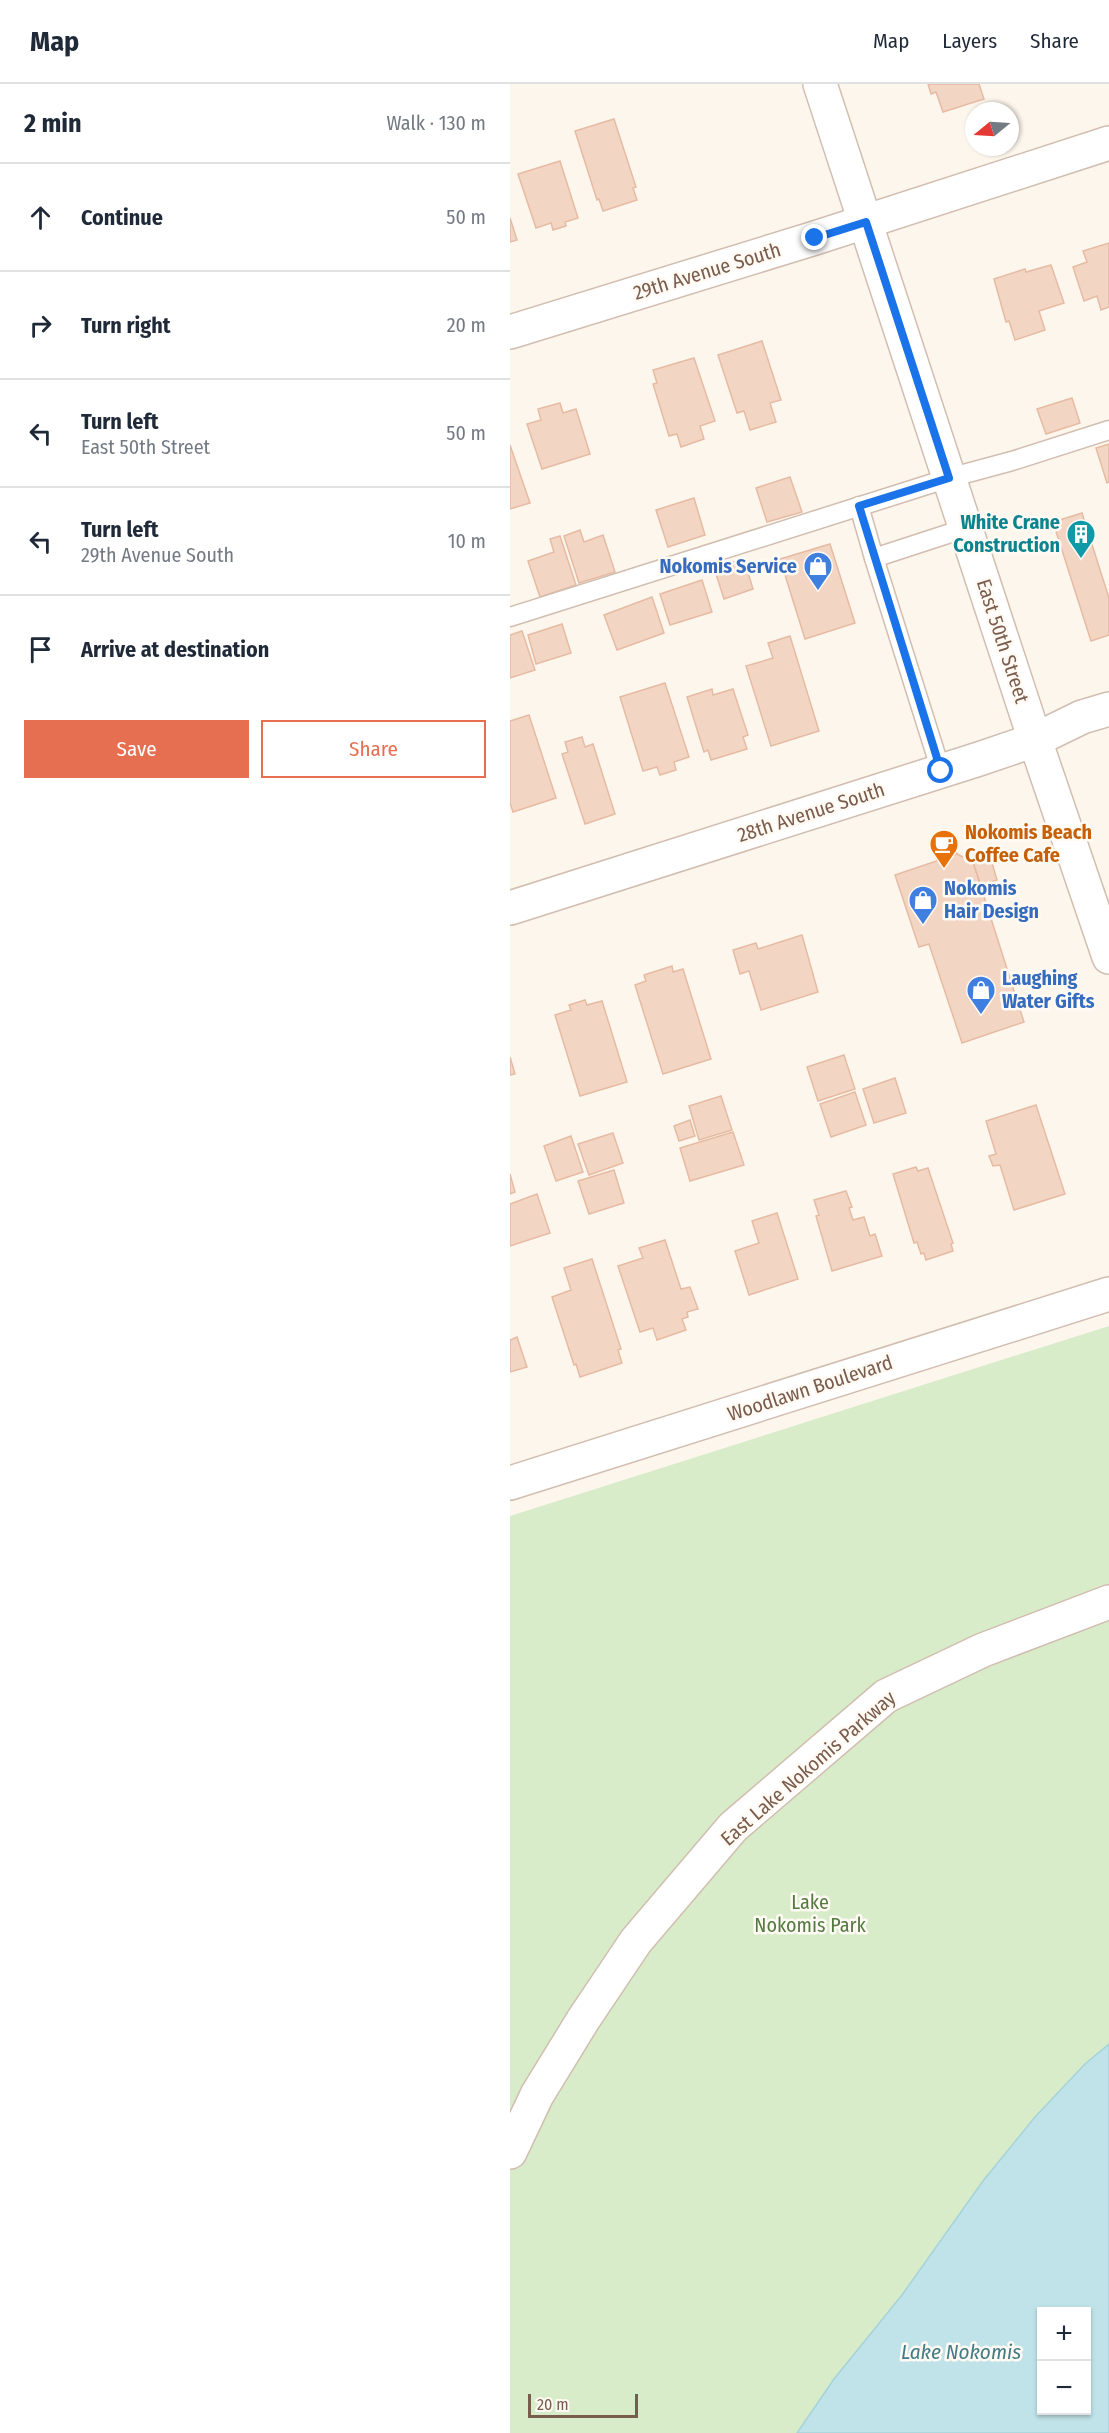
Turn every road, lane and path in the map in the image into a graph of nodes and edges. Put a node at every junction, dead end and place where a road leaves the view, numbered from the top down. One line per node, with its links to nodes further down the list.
1 (820, 84): 3 (street, East 50th Street)
2 (1109, 143): 3 (street, 29th Avenue South)
3 (866, 222): 4 (street, 29th Avenue South); 6 (street, East 50th Street)
4 (510, 332)
5 (1109, 430): 6 (lane)
6 (949, 478): 7 (lane); 8 (street, East 50th Street)
7 (859, 506): 9 (lane); 10 (lane)
8 (966, 528): 9 (lane); 12 (street, East 50th Street)
9 (874, 558): 13 (lane)
10 (510, 617)
11 (1109, 709): 12 (street, 28th Avenue South)
12 (1035, 740): 13 (street, 28th Avenue South); 15 (street, East 50th Street)
13 (941, 771): 14 (street, 28th Avenue South)
14 (510, 908)
15 (1109, 957)
16 (1109, 1294): 17 (street, Woodlawn Boulevard)
17 (510, 1483)
18 (1109, 1602): 19 (street, East Lake Nokomis Parkway)
19 (510, 2152)

